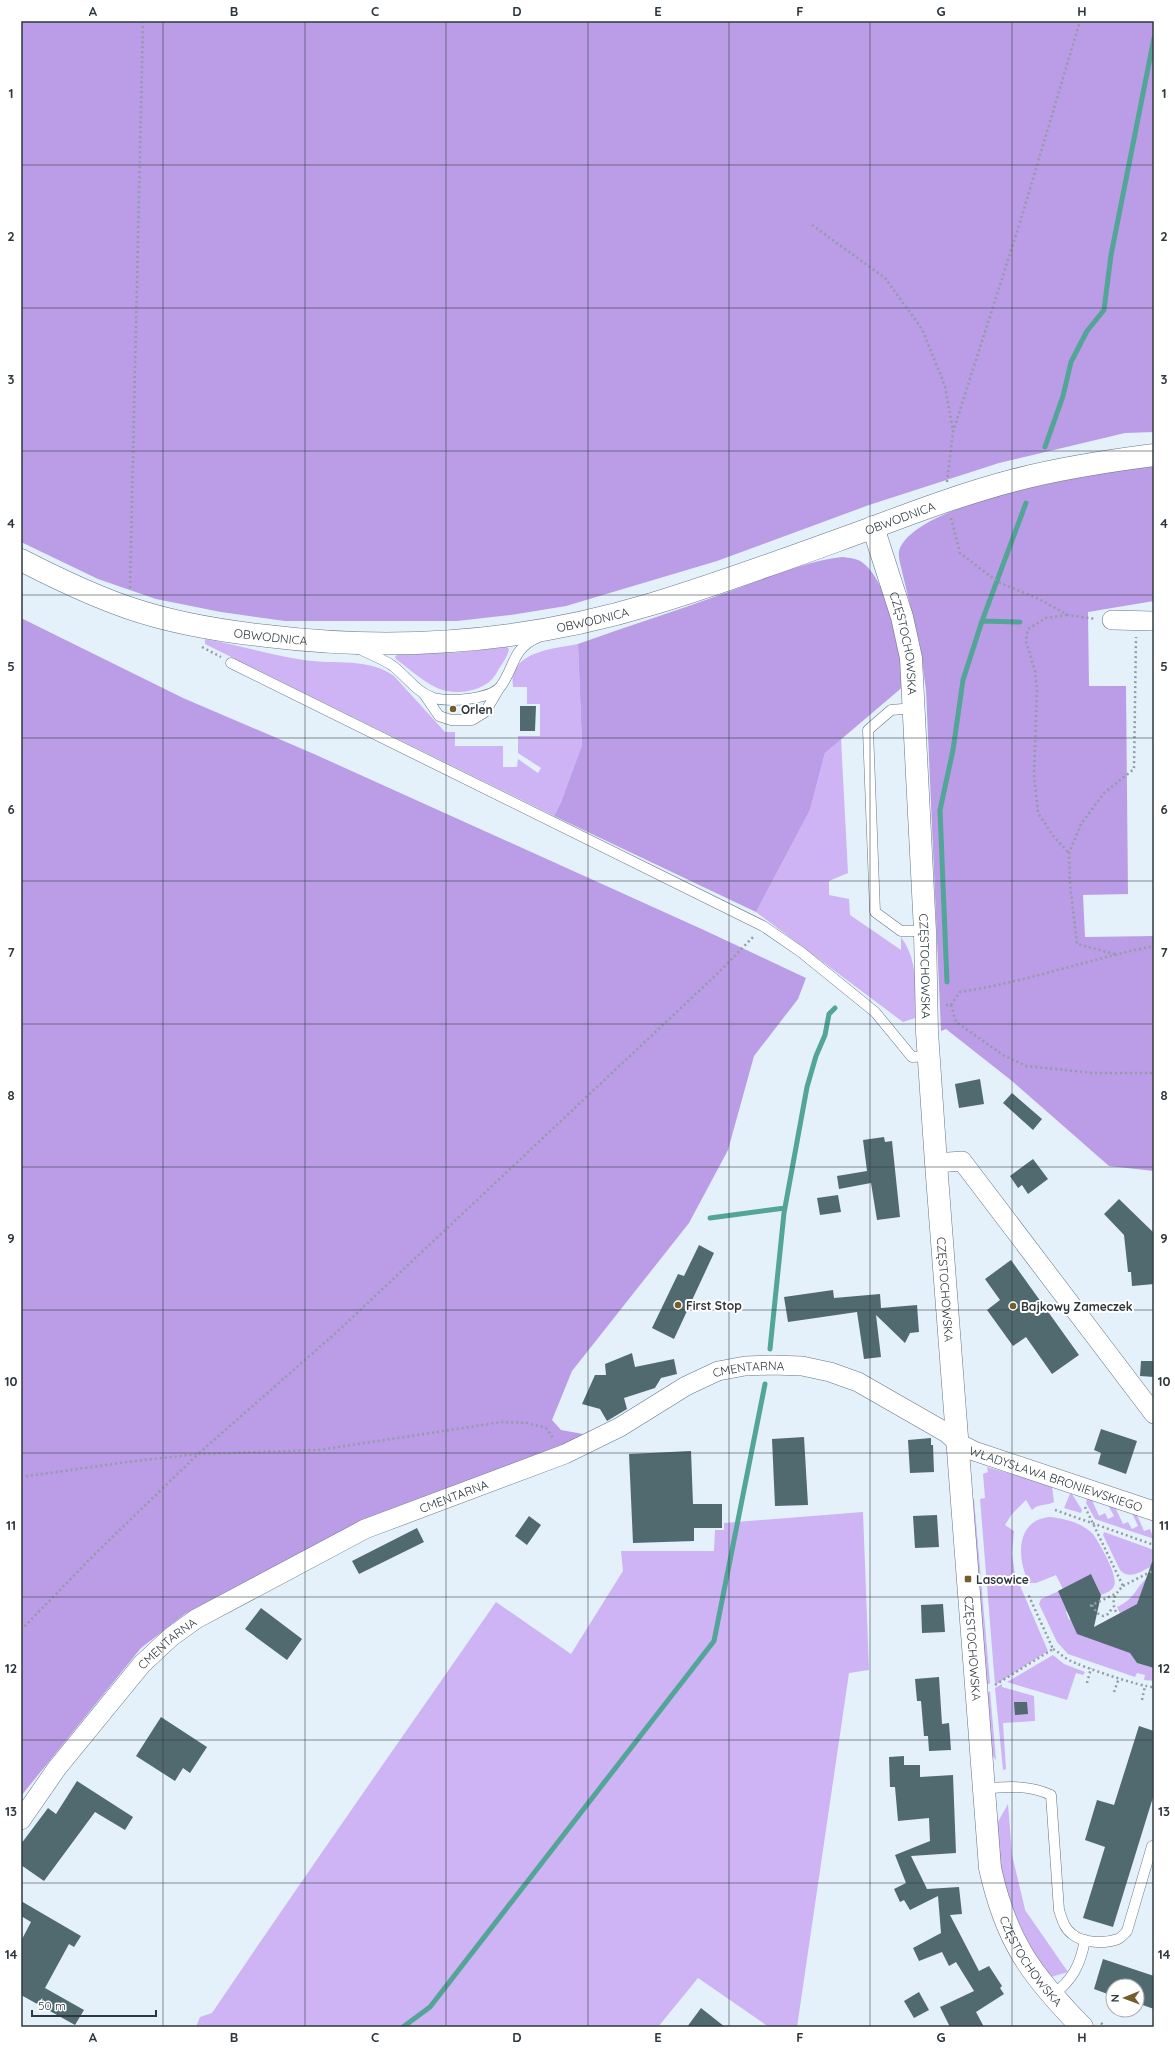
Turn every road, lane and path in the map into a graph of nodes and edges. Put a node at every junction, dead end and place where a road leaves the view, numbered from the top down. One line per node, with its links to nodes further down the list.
1 (143, 21): 9 (path)
2 (1080, 21): 4 (path)
3 (812, 225): 4 (path)
4 (953, 432): 6 (path)
5 (1154, 455): 6 (street, OBWODNICA)
6 (946, 501): 7 (street, OBWODNICA); 10 (path)
7 (874, 527): 13 (street, OBWODNICA); 18 (street, CZĘSTOCHOWSKA)
8 (21, 560): 9 (street, OBWODNICA)
9 (130, 608): 14 (street, OBWODNICA)
10 (1068, 615): 11 (path); 19 (path)
11 (1112, 620): 12 (street)
12 (1145, 621): 19 (path)
13 (567, 626): 14 (street, OBWODNICA); 16 (lane)
14 (348, 643): 17 (lane)
15 (231, 663): 20 (lane)
16 (500, 686): 17 (lane); 17 (lane)
17 (423, 692)
18 (914, 708): 21 (street, CZĘSTOCHOWSKA); 21 (lane)
19 (1069, 853): 23 (path)
20 (763, 926): 26 (lane); 31 (path)
21 (925, 931): 24 (street, CZĘSTOCHOWSKA)
22 (1154, 946): 23 (path)
23 (1115, 954): 25 (path)
24 (928, 1006): 25 (path); 26 (street, CZĘSTOCHOWSKA)
25 (951, 1006): 27 (path)
26 (929, 1056): 28 (street, CZĘSTOCHOWSKA)
27 (1154, 1073)
28 (936, 1163): 29 (street); 30 (street, CZĘSTOCHOWSKA)
29 (1154, 1414)
30 (958, 1443): 32 (street, CMENTARNA); 34 (street, WŁADYSŁAWA BRONIEWSKIEGO); 55 (street, CZĘSTOCHOWSKA)
31 (198, 1454): 32 (path); 33 (path); 45 (path)
32 (565, 1454): 56 (street, CMENTARNA)
33 (21, 1476)
34 (1082, 1487): 36 (street, WŁADYSŁAWA BRONIEWSKIEGO); 37 (path)
35 (1054, 1510): 37 (path)
36 (1154, 1511)
37 (1093, 1524): 38 (path); 40 (path)
38 (1154, 1545)
39 (1154, 1570): 40 (path)
40 (1123, 1586): 42 (path)
41 (1028, 1594): 46 (path)
42 (1115, 1594): 43 (path); 43 (path)
43 (1113, 1606): 44 (path)
44 (1117, 1614)
45 (21, 1630)
46 (1053, 1649): 47 (path); 50 (path)
47 (1092, 1668): 48 (path); 49 (path)
48 (1119, 1678): 51 (path); 53 (path)
49 (1087, 1684)
50 (993, 1686)
51 (1145, 1686): 52 (path); 54 (path)
52 (1154, 1687)
53 (1114, 1692)
54 (1142, 1700)
55 (983, 1789): 58 (lane); 59 (street, CZĘSTOCHOWSKA)
56 (21, 1820)
57 (1153, 1844): 58 (lane)
58 (1086, 1940): 59 (lane)
59 (1052, 1996): 60 (street, CZĘSTOCHOWSKA)
60 (1082, 2027)

